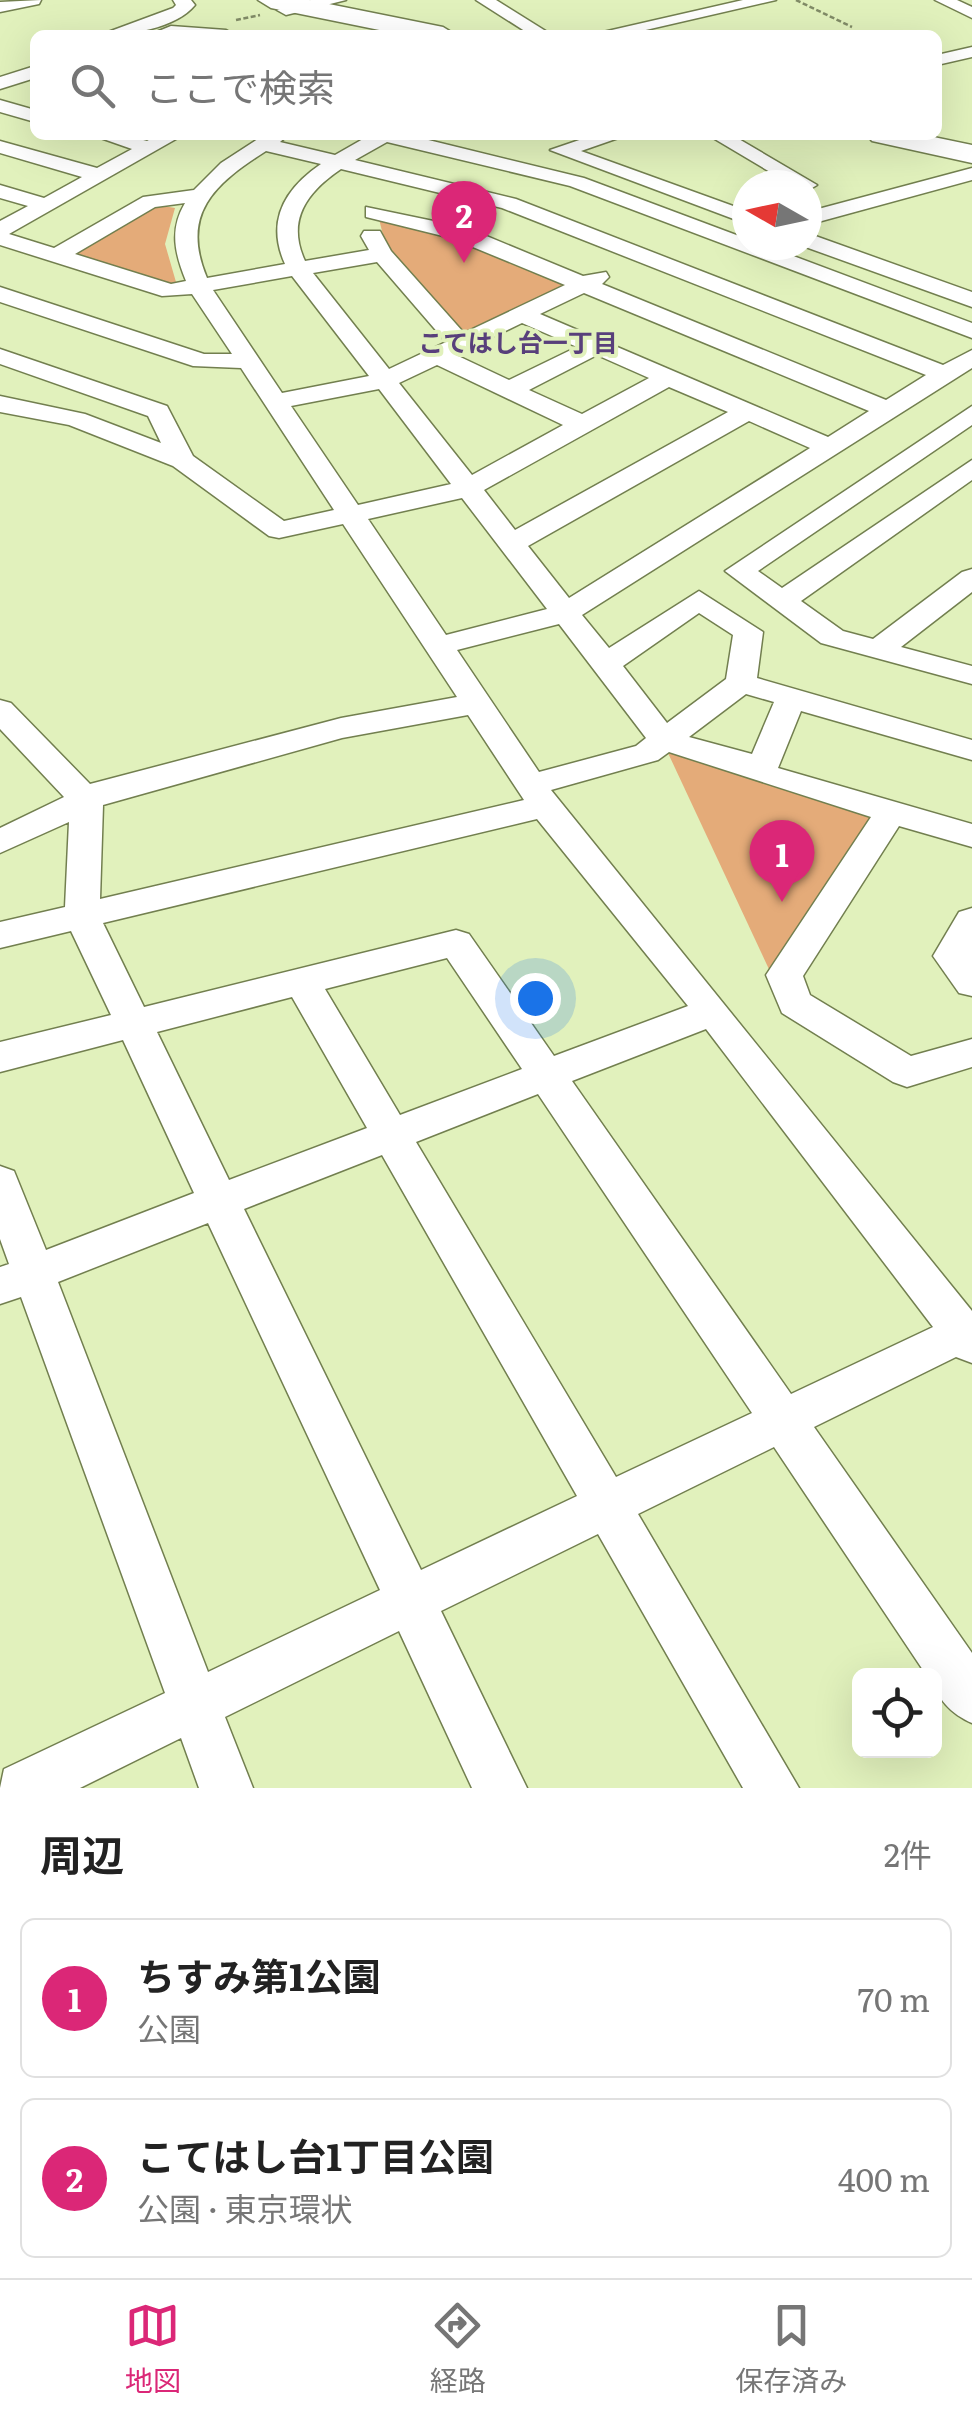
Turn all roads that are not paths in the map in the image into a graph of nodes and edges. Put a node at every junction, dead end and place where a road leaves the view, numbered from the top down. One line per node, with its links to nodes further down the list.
1 (33, 0): 9 (street)
2 (239, 0): 8 (highway)
3 (338, 0): 8 (street)
4 (484, 0): 15 (street)
5 (768, 0): 16 (street)
6 (942, 0): 10 (street)
7 (180, 6): 11 (street); 12 (street)
8 (286, 6): 13 (highway); 14 (highway)
9 (0, 7)
10 (972, 13)
11 (120, 30)
12 (217, 30)
13 (382, 30)
14 (416, 30)
15 (535, 30)
16 (623, 30)
17 (972, 52): 19 (street)
18 (30, 57): 20 (street)
19 (942, 59)
20 (0, 65)
21 (30, 76): 22 (street)
22 (0, 83)
23 (0, 106): 24 (street)
24 (30, 115)
25 (120, 140): 37 (street)
26 (164, 140): 37 (street)
27 (263, 140): 46 (street)
28 (272, 140): 39 (street)
29 (376, 140): 39 (street)
30 (405, 140): 53 (street)
31 (596, 140): 50 (street)
32 (727, 140): 40 (street)
33 (906, 140): 38 (highway)
34 (942, 140): 36 (highway)
35 (0, 146): 42 (street)
36 (972, 146)
37 (149, 148): 42 (street)
38 (972, 154)
39 (340, 162): 43 (street); 60 (street)
40 (780, 170)
41 (972, 174): 48 (street)
42 (100, 175): 47 (street)
43 (407, 179): 49 (street); 58 (street)
44 (0, 191): 47 (street)
45 (822, 194): 48 (street)
46 (202, 195): 59 (street); 62 (street)
47 (46, 204): 54 (street)
48 (847, 208): 51 (street)
49 (374, 212): 57 (street); 61 (street)
50 (732, 212)
51 (822, 214)
52 (732, 216): 53 (street)
53 (696, 228): 58 (street); 66 (street)
54 (0, 230)
55 (0, 238): 59 (street)
56 (822, 245): 64 (street)
57 (382, 254): 60 (street); 68 (street)
58 (642, 255): 61 (street); 72 (street)
59 (56, 256): 62 (street)
60 (298, 269): 62 (street); 74 (street)
61 (584, 284): 65 (street); 78 (street)
62 (200, 288): 71 (street)
63 (0, 294): 71 (street)
64 (972, 300)
65 (520, 314): 67 (street); 68 (street)
66 (972, 331)
67 (595, 346): 73 (street); 75 (street)
68 (449, 350): 74 (street); 75 (street)
69 (0, 356): 83 (street)
70 (972, 357): 72 (street)
71 (249, 361): 76 (street)
72 (945, 374): 78 (street)
73 (667, 378): 79 (street); 81 (street)
74 (384, 381): 76 (street); 85 (street)
75 (510, 390): 81 (street)
76 (278, 401): 86 (street)
77 (0, 404): 83 (street)
78 (889, 410): 82 (street)
79 (747, 412): 82 (street); 87 (street)
80 (972, 414): 89 (street)
81 (584, 424): 85 (street)
82 (830, 448): 90 (street)
83 (182, 460): 86 (street)
84 (972, 468): 89 (street)
85 (466, 489): 86 (street); 87 (street)
86 (350, 515): 91 (street)
87 (512, 544): 90 (street)
88 (972, 578): 92 (street)
89 (782, 601): 92 (street)
90 (564, 614): 91 (street); 93 (street)
91 (442, 645): 97 (street)
92 (878, 650): 94 (street)
93 (606, 664): 95 (street); 99 (street)
94 (972, 675)
95 (741, 684): 96 (street); 99 (street)
96 (791, 698): 100 (street); 101 (street)
97 (479, 703): 102 (street); 103 (street)
98 (0, 710): 103 (street)
99 (664, 740): 101 (street); 102 (street)
100 (969, 744)
101 (762, 768): 104 (street)
102 (538, 796): 107 (street); 112 (street)
103 (87, 802): 106 (street); 107 (street)
104 (891, 812): 105 (street); 114 (street)
105 (972, 836)
106 (0, 842)
107 (82, 916): 109 (street); 113 (street)
108 (972, 921): 111 (street)
109 (0, 934)
110 (302, 982): 113 (street); 116 (street); 117 (street)
111 (972, 983)
112 (712, 1011): 116 (street); 121 (street)
113 (130, 1024): 115 (street); 119 (street)
114 (972, 1053)
115 (0, 1057)
116 (545, 1074): 117 (street); 122 (street)
117 (389, 1136): 119 (street); 123 (street)
118 (0, 1183): 120 (street)
119 (218, 1202): 120 (street); 124 (street)
120 (17, 1279): 126 (street)
121 (967, 1339): 122 (street)
122 (780, 1422): 123 (street); 125 (street)
123 (608, 1506): 124 (street); 130 (street)
124 (407, 1600): 126 (street); 129 (street)
125 (972, 1698)
126 (194, 1706): 127 (street); 128 (street)
127 (23, 1788)
128 (226, 1788)
129 (500, 1788)
130 (772, 1788)

